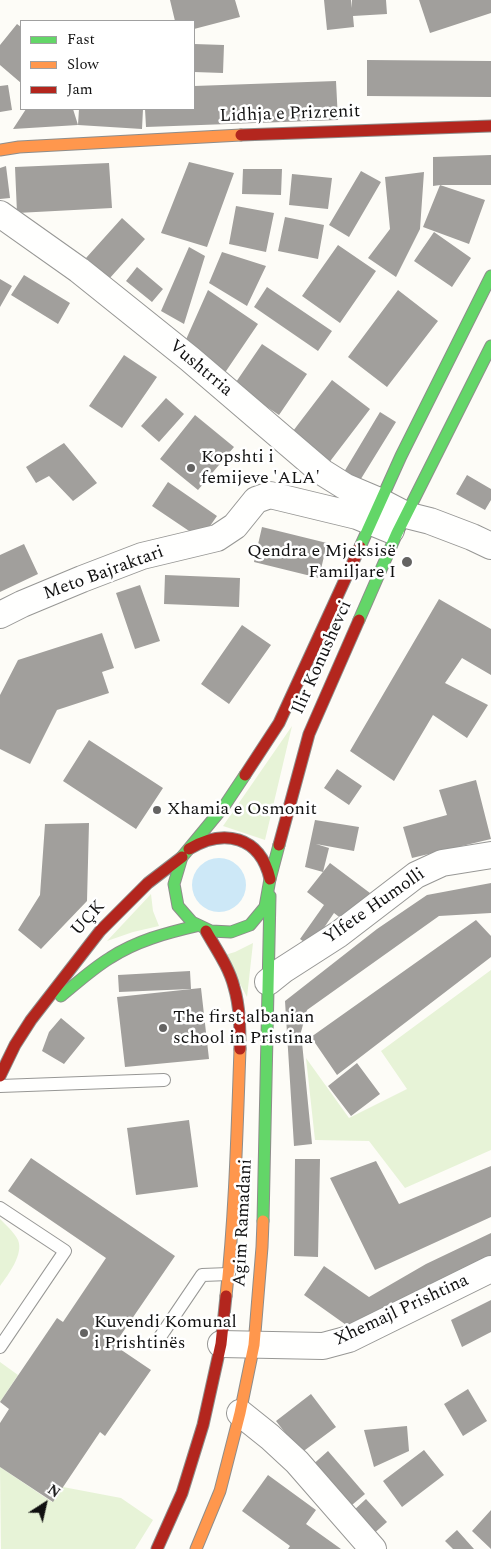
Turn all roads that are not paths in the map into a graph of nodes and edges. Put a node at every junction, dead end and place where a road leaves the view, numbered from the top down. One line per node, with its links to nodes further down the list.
1 (491, 126): 2 (main road, Lidhja e Prizrenit)
2 (0, 150)
3 (0, 214): 6 (street, Vushtrria)
4 (491, 276): 6 (main road, Ilir Konushevci)
5 (489, 354): 7 (main road, Ilir Konushevci)
6 (375, 511): 7 (street, Meto Bajraktari); 9 (street, Meto Bajraktari); 10 (main road, Ilir Konushevci)
7 (402, 524): 8 (street, Meto Bajraktari); 12 (main road, Ilir Konushevci)
8 (491, 546)
9 (0, 614)
10 (185, 854): 12 (main road, UÇK); 13 (main road, Agim Ramadani); 15 (main road, UÇK)
11 (491, 855): 14 (street, Ylfete Humolli)
12 (270, 884): 13 (main road, Ilir Konushevci); 14 (main road, Agim Ramadani)
13 (201, 928): 15 (main road, UÇK); 21 (main road, Agim Ramadani)
14 (268, 982): 24 (main road, Agim Ramadani)
15 (34, 1016): 16 (main road, UÇK)
16 (0, 1076)
17 (164, 1080): 18 (lane)
18 (0, 1086)
19 (0, 1208): 25 (lane)
20 (491, 1269): 24 (street, Xhemajl Prishtina)
21 (229, 1274): 22 (lane); 23 (main road, Agim Ramadani)
22 (156, 1344)
23 (221, 1344): 24 (street, Xhemajl Prishtina); 27 (main road, Agim Ramadani)
24 (254, 1345): 26 (main road, Agim Ramadani)
25 (0, 1347)
26 (240, 1413): 28 (main road, Agim Ramadani); 29 (street)
27 (157, 1549)
28 (196, 1549)
29 (373, 1549)

